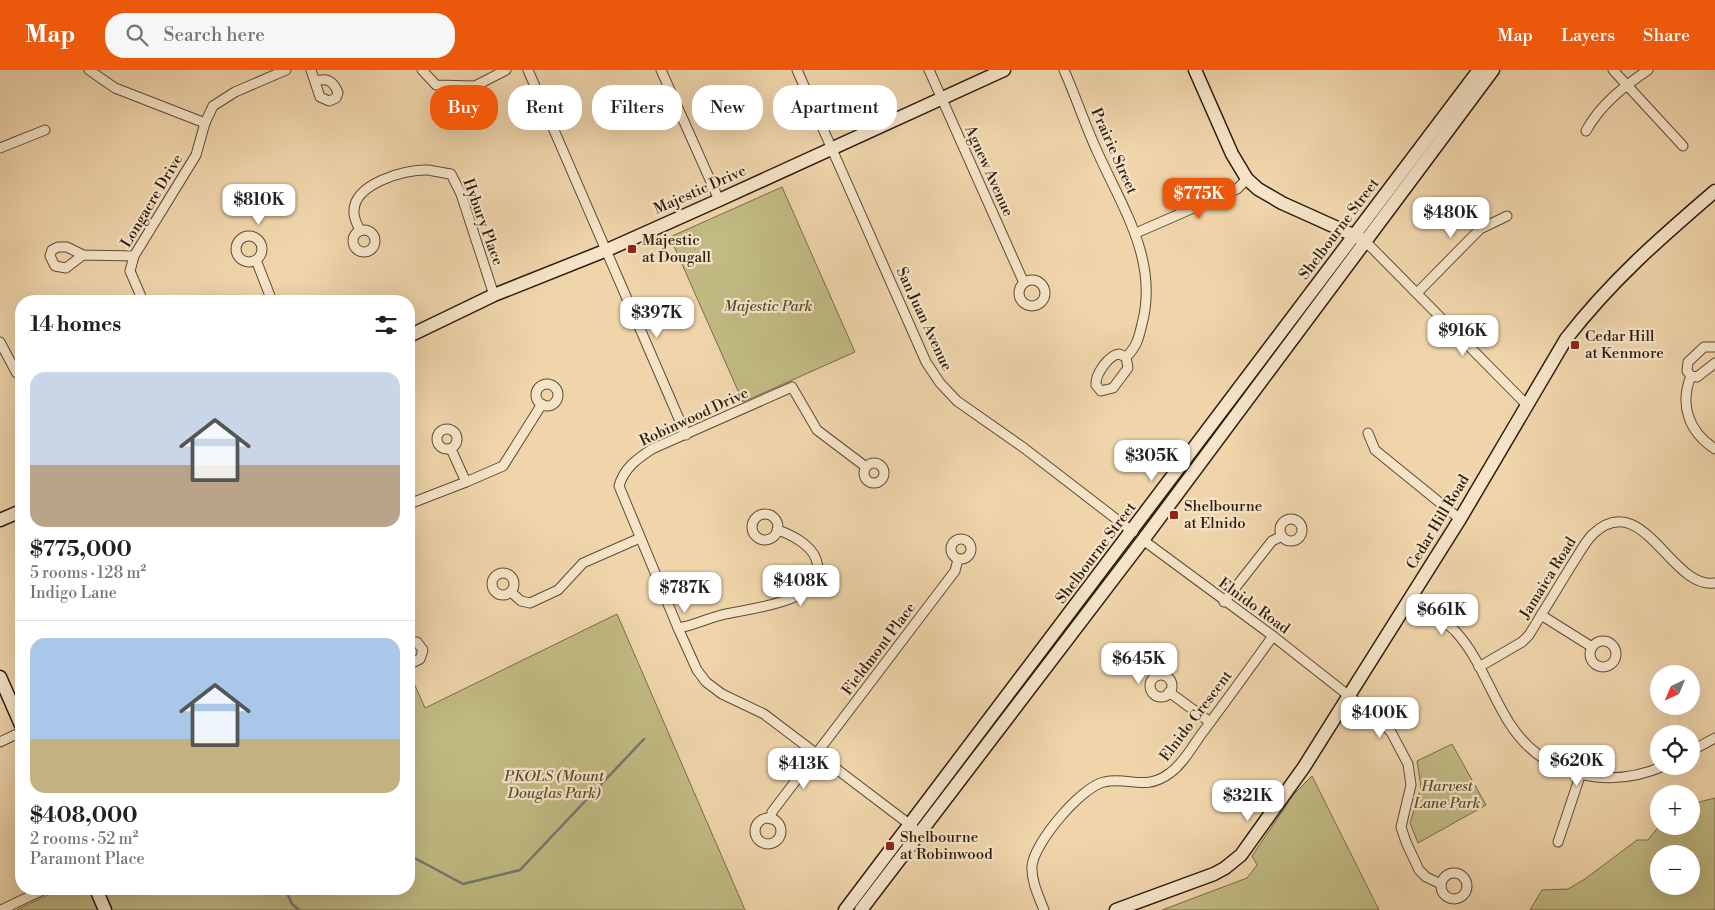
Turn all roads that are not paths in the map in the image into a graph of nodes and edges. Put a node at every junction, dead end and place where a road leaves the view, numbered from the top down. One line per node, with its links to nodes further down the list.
1 (89, 70): 20 (street)
2 (286, 70): 20 (street, Longacre Drive)
3 (311, 70): 17 (street)
4 (422, 70): 5 (street)
5 (506, 70)
6 (528, 70): 33 (street)
7 (661, 70): 28 (street)
8 (797, 70): 25 (street, San Juan Avenue)
9 (929, 70): 19 (street, Agnew Avenue)
10 (1004, 70): 19 (street, Majestic Drive)
11 (1064, 70): 31 (street, Prairie Street)
12 (1195, 70): 26 (street)
13 (1479, 70): 32 (street, Shelbourne Street)
14 (1493, 70): 32 (street, Shelbourne Street)
15 (1613, 70): 18 (street)
16 (1648, 70): 18 (street)
17 (316, 81)
18 (1626, 85): 22 (street); 23 (street)
19 (942, 98): 25 (street, Majestic Drive); 37 (street, Agnew Avenue)
20 (204, 123): 35 (street, Longacre Drive)
21 (45, 130): 24 (street)
22 (1586, 131)
23 (1683, 146)
24 (0, 148)
25 (833, 148): 28 (street, Majestic Drive); 62 (street, San Juan Avenue)
26 (1247, 179): 31 (street); 32 (street)
27 (1715, 191): 50 (street, Cedar Hill Road)
28 (719, 200): 33 (street, Majestic Drive)
29 (1507, 216): 38 (street)
30 (360, 231): 41 (street, Hybury Place)
31 (1136, 233): 45 (street, Prairie Street)
32 (1361, 239): 38 (street); 62 (street, Shelbourne Street)
33 (607, 250): 41 (street, Majestic Drive); 52 (street)
34 (83, 254): 35 (street)
35 (134, 256): 39 (street, Longacre Drive)
36 (256, 260): 40 (street)
37 (1024, 282)
38 (1417, 293): 50 (street)
39 (140, 295)
40 (270, 295)
41 (494, 295): 42 (street, Majestic Drive)
42 (415, 333)
43 (0, 342): 47 (street)
44 (1715, 347): 48 (street)
45 (1126, 357)
46 (1715, 363): 48 (street)
47 (15, 370)
48 (1691, 376): 54 (street)
49 (542, 404): 56 (street)
50 (1526, 404): 59 (street, Cedar Hill Road)
51 (1368, 433): 59 (street)
52 (686, 435): 55 (street, Robinwood Drive); 64 (street, Robinwood Drive)
53 (451, 449): 56 (street)
54 (1715, 449)
55 (866, 467)
56 (466, 482): 57 (street)
57 (415, 502)
58 (15, 514): 60 (street)
59 (1460, 519): 68 (street, Cedar Hill Road)
60 (0, 520)
61 (777, 530): 71 (street)
62 (1138, 536): 69 (street, Elnido Road); 90 (street, Shelbourne Street)
63 (1282, 536): 69 (street)
64 (640, 538): 67 (street); 71 (street, Robinwood Drive)
65 (958, 559): 86 (street, Fieldmont Place)
66 (1715, 583): 70 (street, Jamaica Road)
67 (511, 592)
68 (1409, 601): 76 (street); 79 (street, Cedar Hill Road)
69 (1224, 602): 72 (street, Elnido Road)
70 (1541, 615): 74 (street); 76 (street, Jamaica Road)
71 (678, 628): 86 (street, Robinwood Drive)
72 (1273, 636): 79 (street, Elnido Road); 81 (street, Elnido Crescent)
73 (415, 642): 75 (street)
74 (1592, 647)
75 (415, 661)
76 (1479, 667): 88 (street)
77 (0, 677): 80 (street)
78 (1170, 692): 81 (street)
79 (1348, 696): 92 (street, Elnido Road); 100 (street, Cedar Hill Road)
80 (15, 711)
81 (1210, 722): 99 (street, Elnido Crescent)
82 (15, 735): 84 (street)
83 (1715, 738): 85 (street)
84 (0, 742)
85 (1700, 746)
86 (817, 753): 89 (street, Fieldmont Place); 90 (street, Robinwood Drive)
87 (1650, 772): 88 (street)
88 (1580, 776): 91 (street)
89 (771, 819)
90 (916, 829): 97 (street, Shelbourne Street); 98 (street, Shelbourne Street)
91 (1558, 842)
92 (1441, 884)
93 (32, 895): 95 (street)
94 (99, 895): 96 (street)
95 (1, 910)
96 (105, 910)
97 (845, 910)
98 (861, 910)
99 (1044, 910)
100 (1116, 910)

